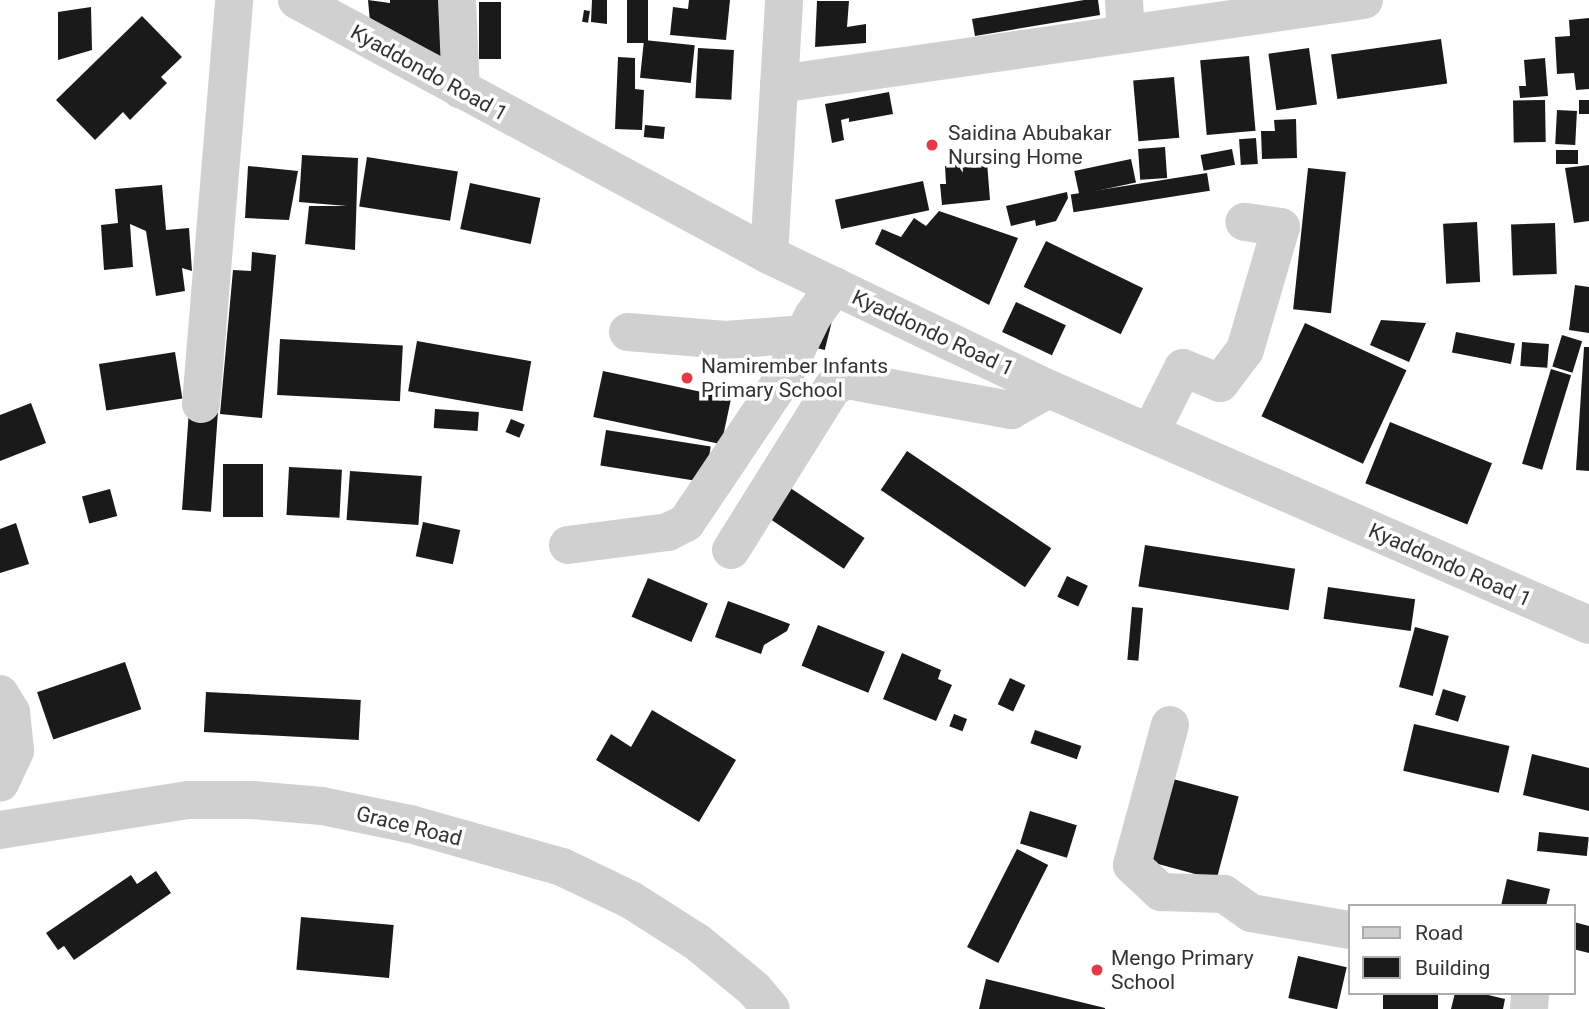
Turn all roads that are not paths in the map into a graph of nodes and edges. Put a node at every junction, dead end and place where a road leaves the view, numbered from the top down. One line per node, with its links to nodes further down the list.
1 (234, 0): 15 (street)
2 (297, 0): 8 (street, Kyaddondo Road 1)
3 (457, 0): 8 (street)
4 (784, 0): 7 (street)
5 (1364, 0): 6 (street)
6 (1125, 17): 7 (street)
7 (779, 84): 10 (street)
8 (461, 90): 10 (street, Kyaddondo Road 1)
9 (1244, 222): 16 (street)
10 (769, 255): 11 (street, Kyaddondo Road 1)
11 (835, 286): 13 (street); 14 (street, Kyaddondo Road 1)
12 (628, 332): 13 (street)
13 (804, 334): 17 (street)
14 (1049, 388): 16 (street, Kyaddondo Road 1); 18 (street)
15 (201, 404)
16 (1150, 433): 19 (street, Kyaddondo Road 1)
17 (568, 545)
18 (731, 550)
19 (1589, 625)
20 (0, 694): 22 (street)
21 (1170, 725): 24 (street)
22 (0, 783)
23 (0, 830): 25 (street, Grace Road)
24 (1348, 930)
25 (771, 1009)

